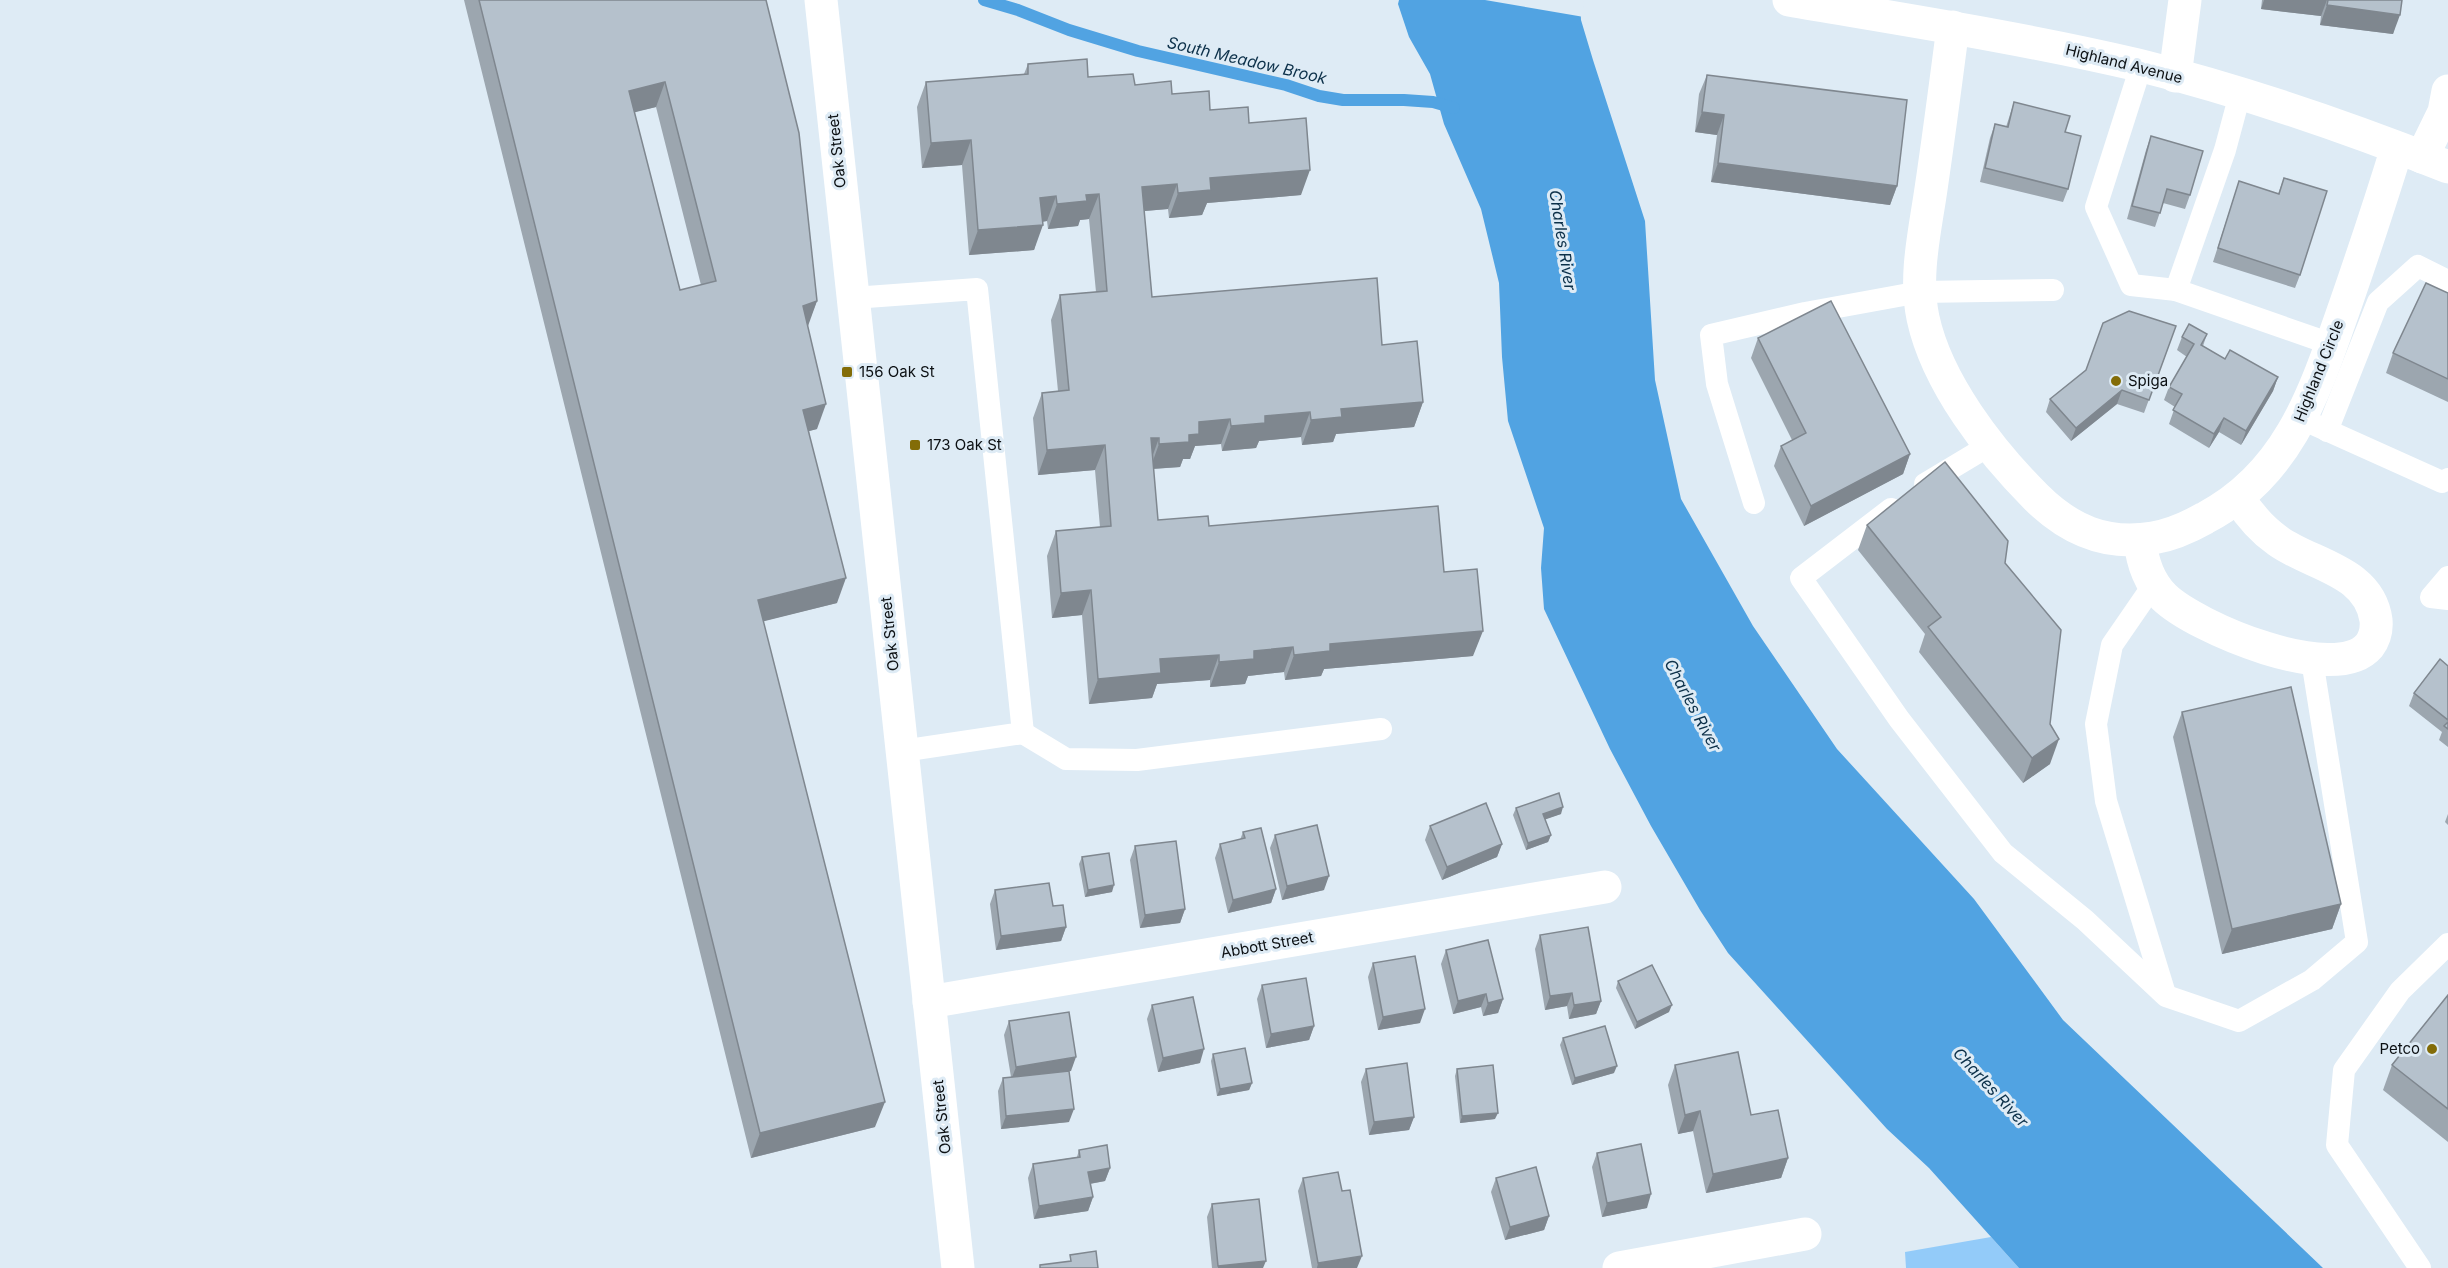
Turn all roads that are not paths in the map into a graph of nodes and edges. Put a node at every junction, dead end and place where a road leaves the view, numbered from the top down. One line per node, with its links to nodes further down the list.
1 (821, 0): 14 (street, Oak Street)
2 (1790, 0): 4 (street, Highland Avenue)
3 (2185, 0): 6 (street)
4 (1953, 27): 5 (street, Highland Avenue); 13 (street, Highland Circle)
5 (2141, 66): 6 (street, Highland Avenue); 12 (lane)
6 (2175, 76): 8 (street, Highland Avenue)
7 (2448, 91): 9 (street, Highland Circle)
8 (2240, 94): 9 (street, Highland Avenue); 12 (lane)
9 (2422, 157): 15 (street, Highland Circle)
10 (2448, 280): 16 (lane)
11 (2053, 290): 13 (lane)
12 (2176, 290): 15 (lane)
13 (1920, 292): 17 (street, Highland Circle); 20 (lane)
14 (853, 298): 27 (lane); 28 (street, Oak Street)
15 (2331, 344): 16 (street, Highland Circle)
16 (2314, 425): 18 (lane); 19 (street, Highland Circle)
17 (1990, 445): 21 (street, Highland Circle); 31 (lane)
18 (2445, 481)
19 (2238, 497): 21 (street, Highland Circle); 25 (street)
20 (1754, 503)
21 (2140, 540): 23 (street)
22 (2448, 577): 24 (lane)
23 (2154, 584): 25 (street); 31 (lane)
24 (2448, 599)
25 (2312, 660): 31 (lane)
26 (1381, 729): 27 (lane)
27 (1023, 733): 28 (lane)
28 (902, 751): 32 (street, Oak Street)
29 (1605, 887): 32 (street, Abbott Street)
30 (2448, 944): 36 (lane)
31 (2166, 996)
32 (929, 1002): 34 (street, Oak Street)
33 (1805, 1234): 35 (street)
34 (958, 1268)
35 (1619, 1268)
36 (2420, 1268)

